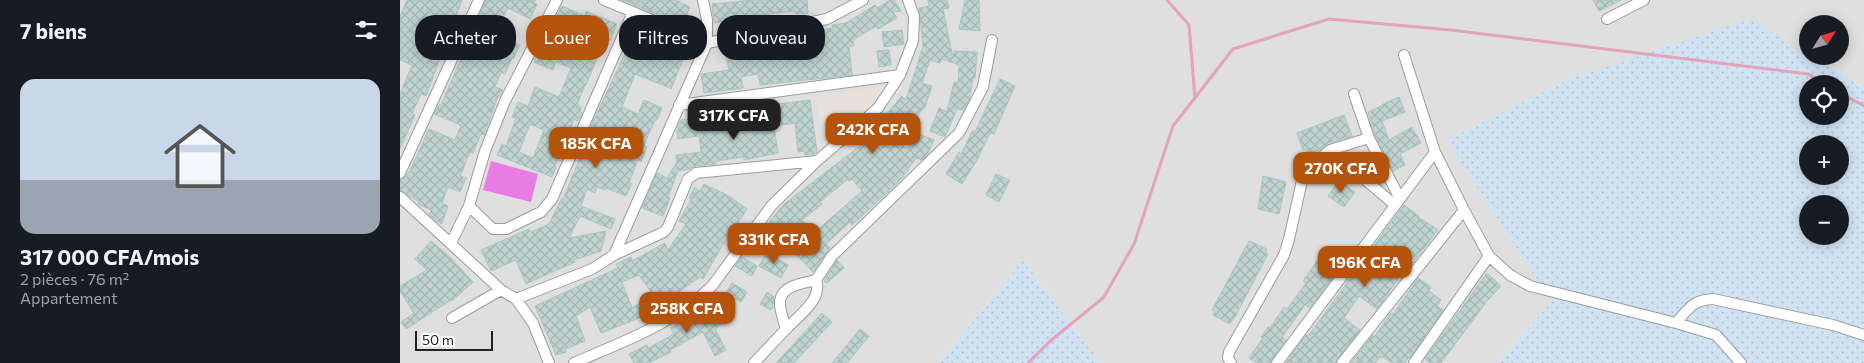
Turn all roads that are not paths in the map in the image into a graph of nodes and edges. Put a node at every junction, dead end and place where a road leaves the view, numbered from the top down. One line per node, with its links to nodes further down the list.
1 (479, 0): 23 (street)
2 (557, 0): 26 (street)
3 (604, 0): 8 (street)
4 (703, 0): 10 (street)
5 (863, 0): 13 (street)
6 (908, 0): 16 (street)
7 (1644, 0): 11 (street)
8 (633, 12): 9 (street); 26 (street)
9 (640, 15)
10 (706, 15)
11 (1607, 19)
12 (992, 40): 31 (street)
13 (707, 43)
14 (1404, 55): 21 (street)
15 (699, 60): 18 (street)
16 (900, 75): 18 (street); 22 (street)
17 (1354, 94): 19 (street)
18 (679, 105): 29 (street)
19 (1369, 138): 20 (street); 25 (street)
20 (1330, 150): 25 (street); 41 (street)
21 (1435, 152): 25 (street); 27 (street)
22 (817, 162): 29 (street); 39 (street)
23 (400, 173)
24 (400, 197): 28 (street)
25 (1397, 202): 42 (street)
26 (469, 206): 28 (street)
27 (1464, 210): 30 (street); 43 (street)
28 (451, 242): 32 (street)
29 (614, 255): 33 (street)
30 (1489, 256): 35 (street); 44 (street)
31 (816, 280): 36 (street); 36 (street)
32 (500, 290): 33 (street); 34 (street)
33 (516, 299): 38 (street)
34 (452, 318)
35 (1676, 323): 37 (street); 45 (street)
36 (786, 329): 40 (street)
37 (1864, 335)
38 (549, 363)
39 (574, 363)
40 (754, 363)
41 (1231, 363)
42 (1277, 363)
43 (1342, 363)
44 (1414, 363)
45 (1741, 363)

